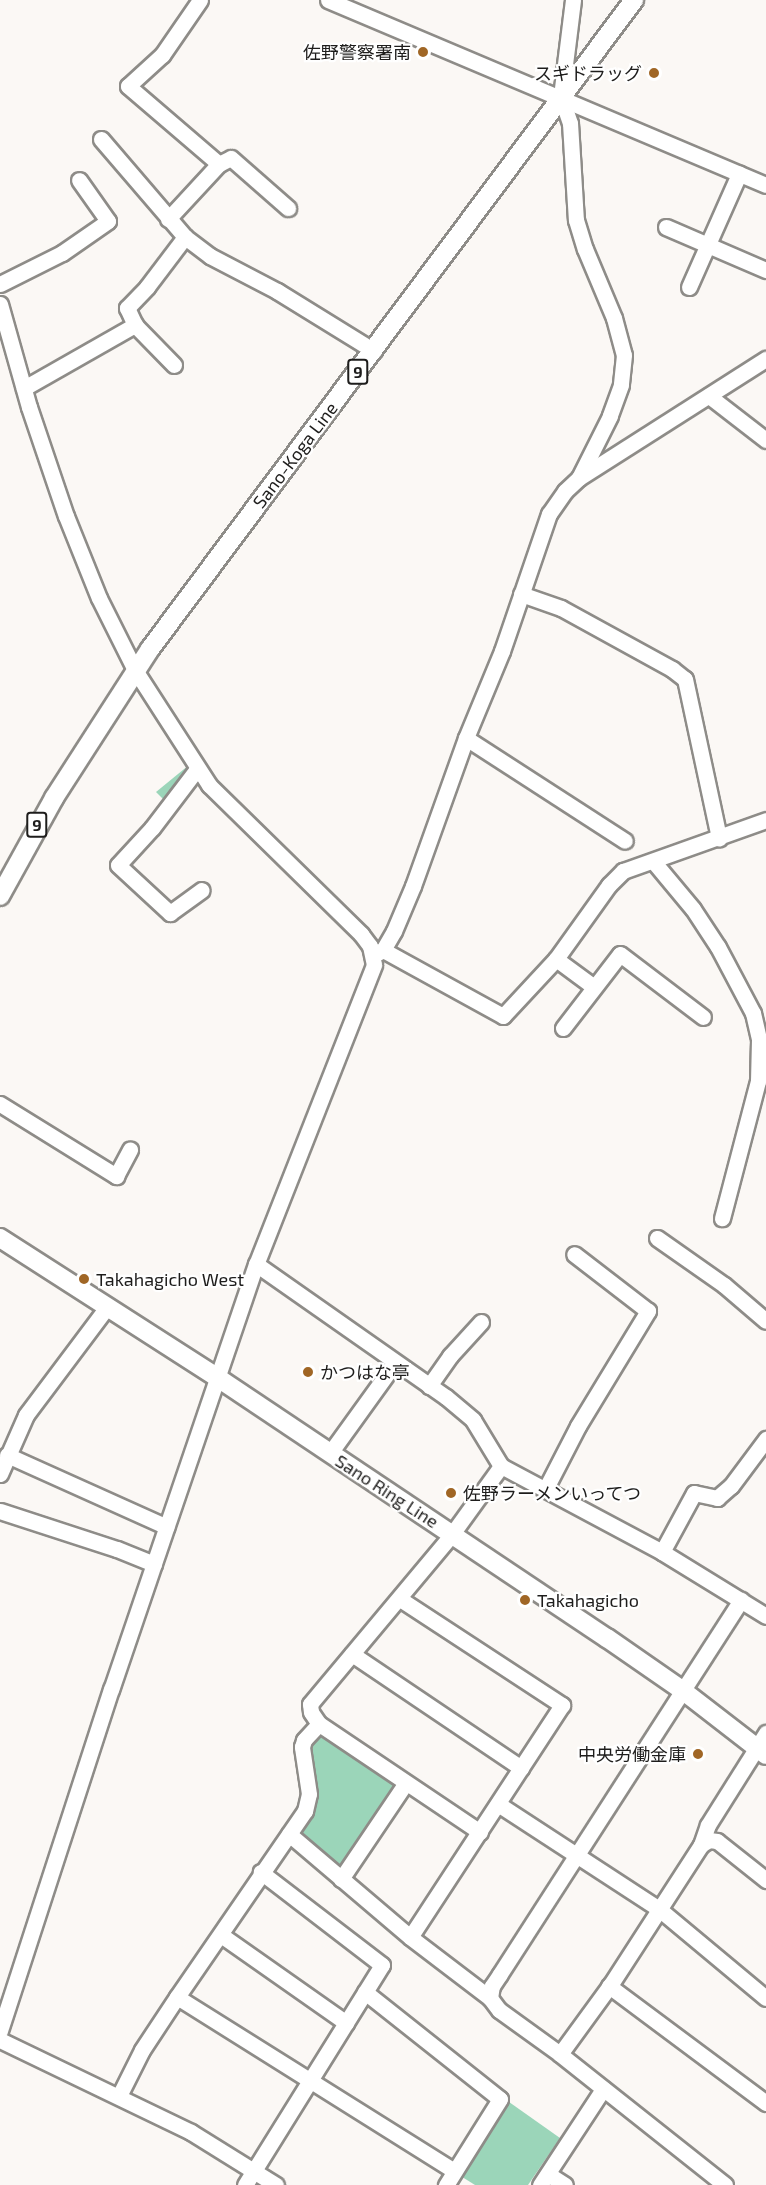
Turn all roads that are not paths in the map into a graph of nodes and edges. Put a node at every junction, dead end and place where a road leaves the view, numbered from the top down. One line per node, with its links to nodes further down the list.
1 (200, 0): 8 (street)
2 (328, 0): 5 (street)
3 (573, 0): 6 (street)
4 (634, 0): 6 (main road, Sano-Koga Line / 9)
5 (343, 3): 6 (street)
6 (561, 97): 9 (street); 22 (main road, Sano-Koga Line / 9); 28 (street)
7 (101, 139): 13 (street)
8 (219, 164): 12 (street); 13 (street)
9 (740, 174): 11 (street); 16 (street)
10 (79, 180): 18 (street)
11 (766, 185)
12 (288, 208)
13 (168, 219): 15 (street)
14 (666, 227): 16 (street)
15 (185, 237): 21 (street); 22 (street)
16 (707, 245): 17 (street); 19 (street)
17 (766, 270)
18 (0, 284)
19 (688, 287)
20 (0, 304): 25 (street)
21 (135, 325): 24 (street); 25 (street)
22 (374, 351): 30 (main road, Sano-Koga Line / 9)
23 (766, 359): 26 (street)
24 (174, 365)
25 (24, 388): 30 (street)
26 (709, 396): 27 (street); 28 (street)
27 (766, 440)
28 (579, 478): 29 (street)
29 (521, 594): 31 (street); 34 (street)
30 (135, 670): 32 (street); 38 (main road, Sano-Koga Line / 9)
31 (466, 738): 35 (street); 39 (street)
32 (197, 769): 37 (street); 39 (street)
33 (766, 820): 34 (street)
34 (719, 837): 36 (street)
35 (625, 841)
36 (653, 861): 40 (street); 46 (street)
37 (202, 890)
38 (0, 896)
39 (379, 953): 40 (street); 50 (street)
40 (555, 959): 41 (street)
41 (594, 987): 42 (street); 43 (street)
42 (703, 1017)
43 (563, 1028)
44 (0, 1104): 45 (street)
45 (130, 1150)
46 (722, 1218)
47 (0, 1238): 51 (main road, Sano Ring Line)
48 (657, 1238): 52 (street)
49 (574, 1254): 62 (street)
50 (256, 1264): 54 (street); 55 (street)
51 (107, 1307): 55 (main road, Sano Ring Line); 59 (street)
52 (766, 1321)
53 (481, 1322): 56 (street)
54 (395, 1363): 56 (street); 58 (street)
55 (218, 1378): 58 (main road, Sano Ring Line); 64 (street)
56 (429, 1386): 60 (street)
57 (766, 1439): 66 (street)
58 (330, 1453): 65 (main road, Sano Ring Line)
59 (7, 1455): 61 (street); 64 (street)
60 (501, 1466): 62 (street); 65 (street)
61 (0, 1474)
62 (545, 1490): 66 (street)
63 (0, 1511): 67 (street)
64 (167, 1527): 67 (street)
65 (452, 1534): 68 (street); 72 (main road, Sano Ring Line)
66 (662, 1552): 69 (street)
67 (154, 1564): 94 (street)
68 (400, 1599): 71 (street); 75 (street)
69 (741, 1600): 70 (street); 72 (street)
70 (766, 1616)
71 (351, 1654): 73 (street); 75 (street)
72 (682, 1690): 74 (main road, Sano Ring Line); 81 (street)
73 (319, 1724): 76 (street); 79 (street)
74 (763, 1745): 80 (street)
75 (521, 1768): 77 (street)
76 (405, 1784): 78 (street); 83 (street)
77 (498, 1804): 78 (street); 81 (street)
78 (480, 1832): 87 (street)
79 (289, 1834): 82 (street); 83 (street)
80 (701, 1845): 84 (street); 85 (street)
81 (577, 1854): 85 (street); 91 (street)
82 (261, 1872): 86 (street); 89 (street)
83 (341, 1879): 87 (street)
84 (766, 1880)
85 (659, 1909): 88 (street); 92 (street)
86 (221, 1935): 90 (street); 93 (street)
87 (411, 1937): 91 (street)
88 (609, 1986): 96 (street); 100 (street)
89 (365, 1992): 93 (street); 102 (street)
90 (177, 1997): 97 (street); 99 (street)
91 (490, 1998): 96 (street)
92 (766, 1998)
93 (346, 2023): 97 (street)
94 (0, 2031)
95 (0, 2040): 99 (street)
96 (560, 2054): 98 (street)
97 (310, 2081): 101 (street); 102 (street)
98 (603, 2089): 103 (street); 108 (street)
99 (119, 2096): 101 (street)
100 (766, 2103)
101 (253, 2171): 104 (street); 105 (street)
102 (454, 2171): 106 (street)
103 (544, 2180): 107 (street)
104 (245, 2185)
105 (276, 2185)
106 (446, 2185)
107 (565, 2185)
108 (725, 2185)

